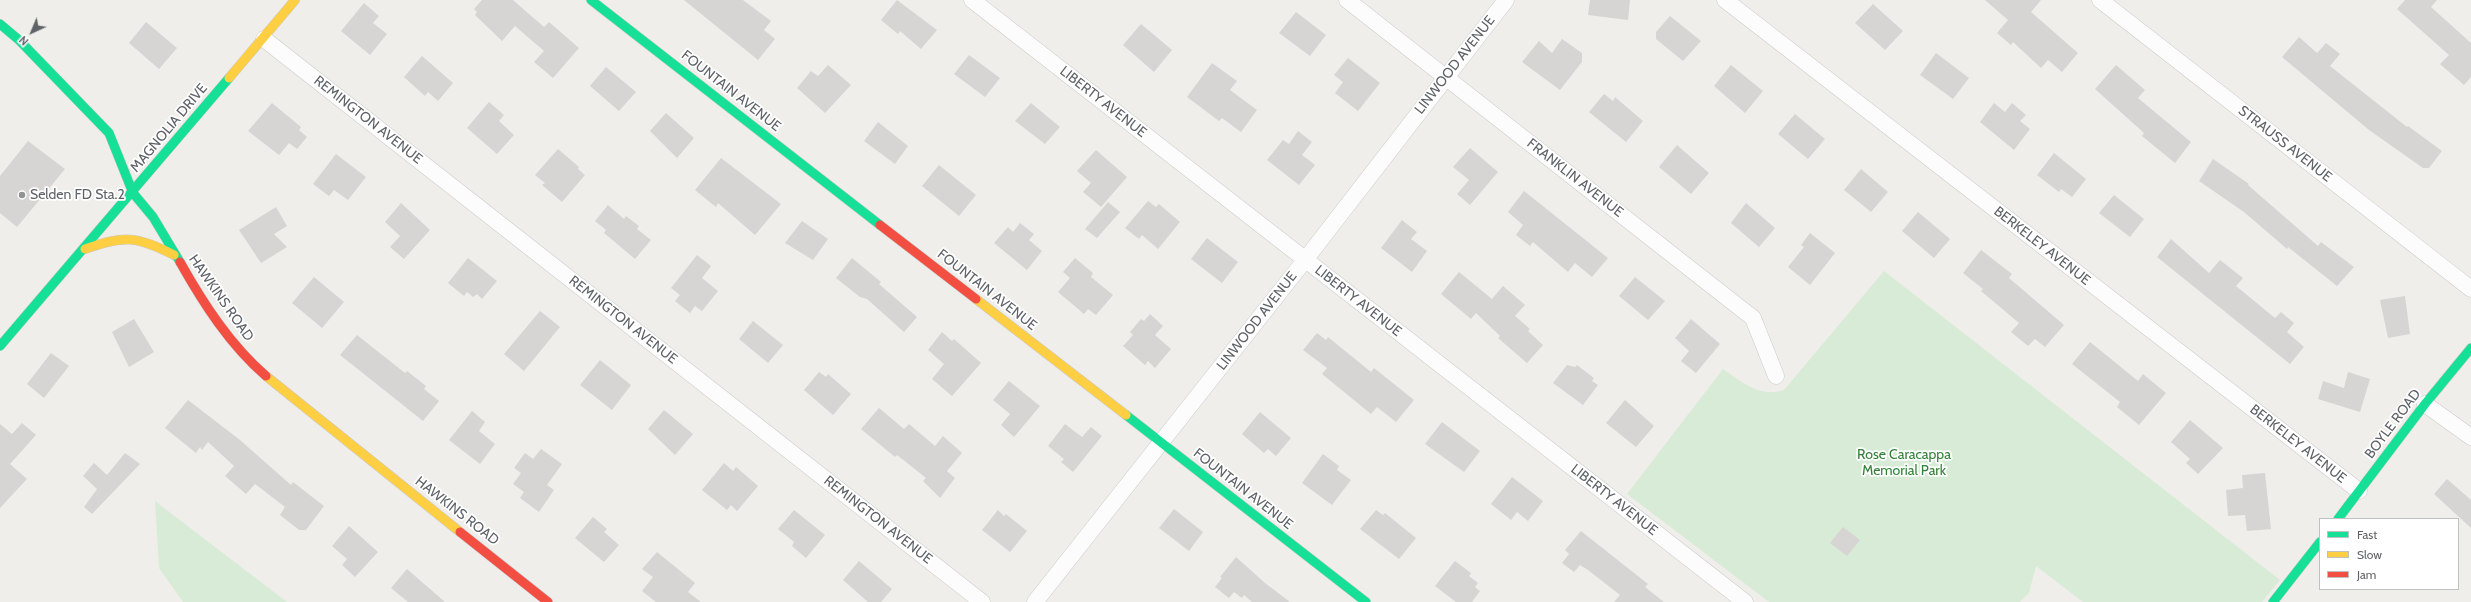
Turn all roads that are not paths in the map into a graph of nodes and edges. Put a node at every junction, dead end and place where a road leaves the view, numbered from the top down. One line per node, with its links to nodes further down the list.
1 (295, 0): 9 (street, MAGNOLIA DRIVE)
2 (591, 0): 21 (street, FOUNTAIN AVENUE)
3 (972, 0): 14 (street, LIBERTY AVENUE)
4 (1347, 0): 10 (street, FRANKLIN AVENUE)
5 (1506, 0): 10 (street, LINWOOD AVENUE)
6 (1725, 0): 22 (street, BERKELEY AVENUE)
7 (2100, 0): 15 (street, STRAUSS AVENUE)
8 (0, 24): 11 (street, HAWKINS ROAD)
9 (264, 39): 11 (street, MAGNOLIA DRIVE); 26 (street, REMINGTON AVENUE)
10 (1446, 78): 14 (street, LINWOOD AVENUE); 18 (street, FRANKLIN AVENUE)
11 (133, 193): 12 (street, MAGNOLIA DRIVE); 13 (street, HAWKINS ROAD)
12 (84, 249): 13 (street); 16 (street, MAGNOLIA DRIVE)
13 (174, 255): 25 (street, HAWKINS ROAD)
14 (1305, 260): 21 (street, LINWOOD AVENUE); 29 (street, LIBERTY AVENUE)
15 (2471, 289)
16 (0, 346)
17 (2471, 348): 19 (street, BOYLE ROAD)
18 (1776, 376)
19 (2425, 404): 20 (street); 22 (street, BOYLE ROAD)
20 (2471, 437)
21 (1160, 443): 27 (street, LINWOOD AVENUE); 28 (street, FOUNTAIN AVENUE)
22 (2359, 492): 23 (street, BOYLE ROAD)
23 (2339, 518)
24 (2319, 543): 30 (street)
25 (548, 602)
26 (982, 602)
27 (1035, 602)
28 (1366, 602)
29 (1745, 602)
30 (2274, 602)

